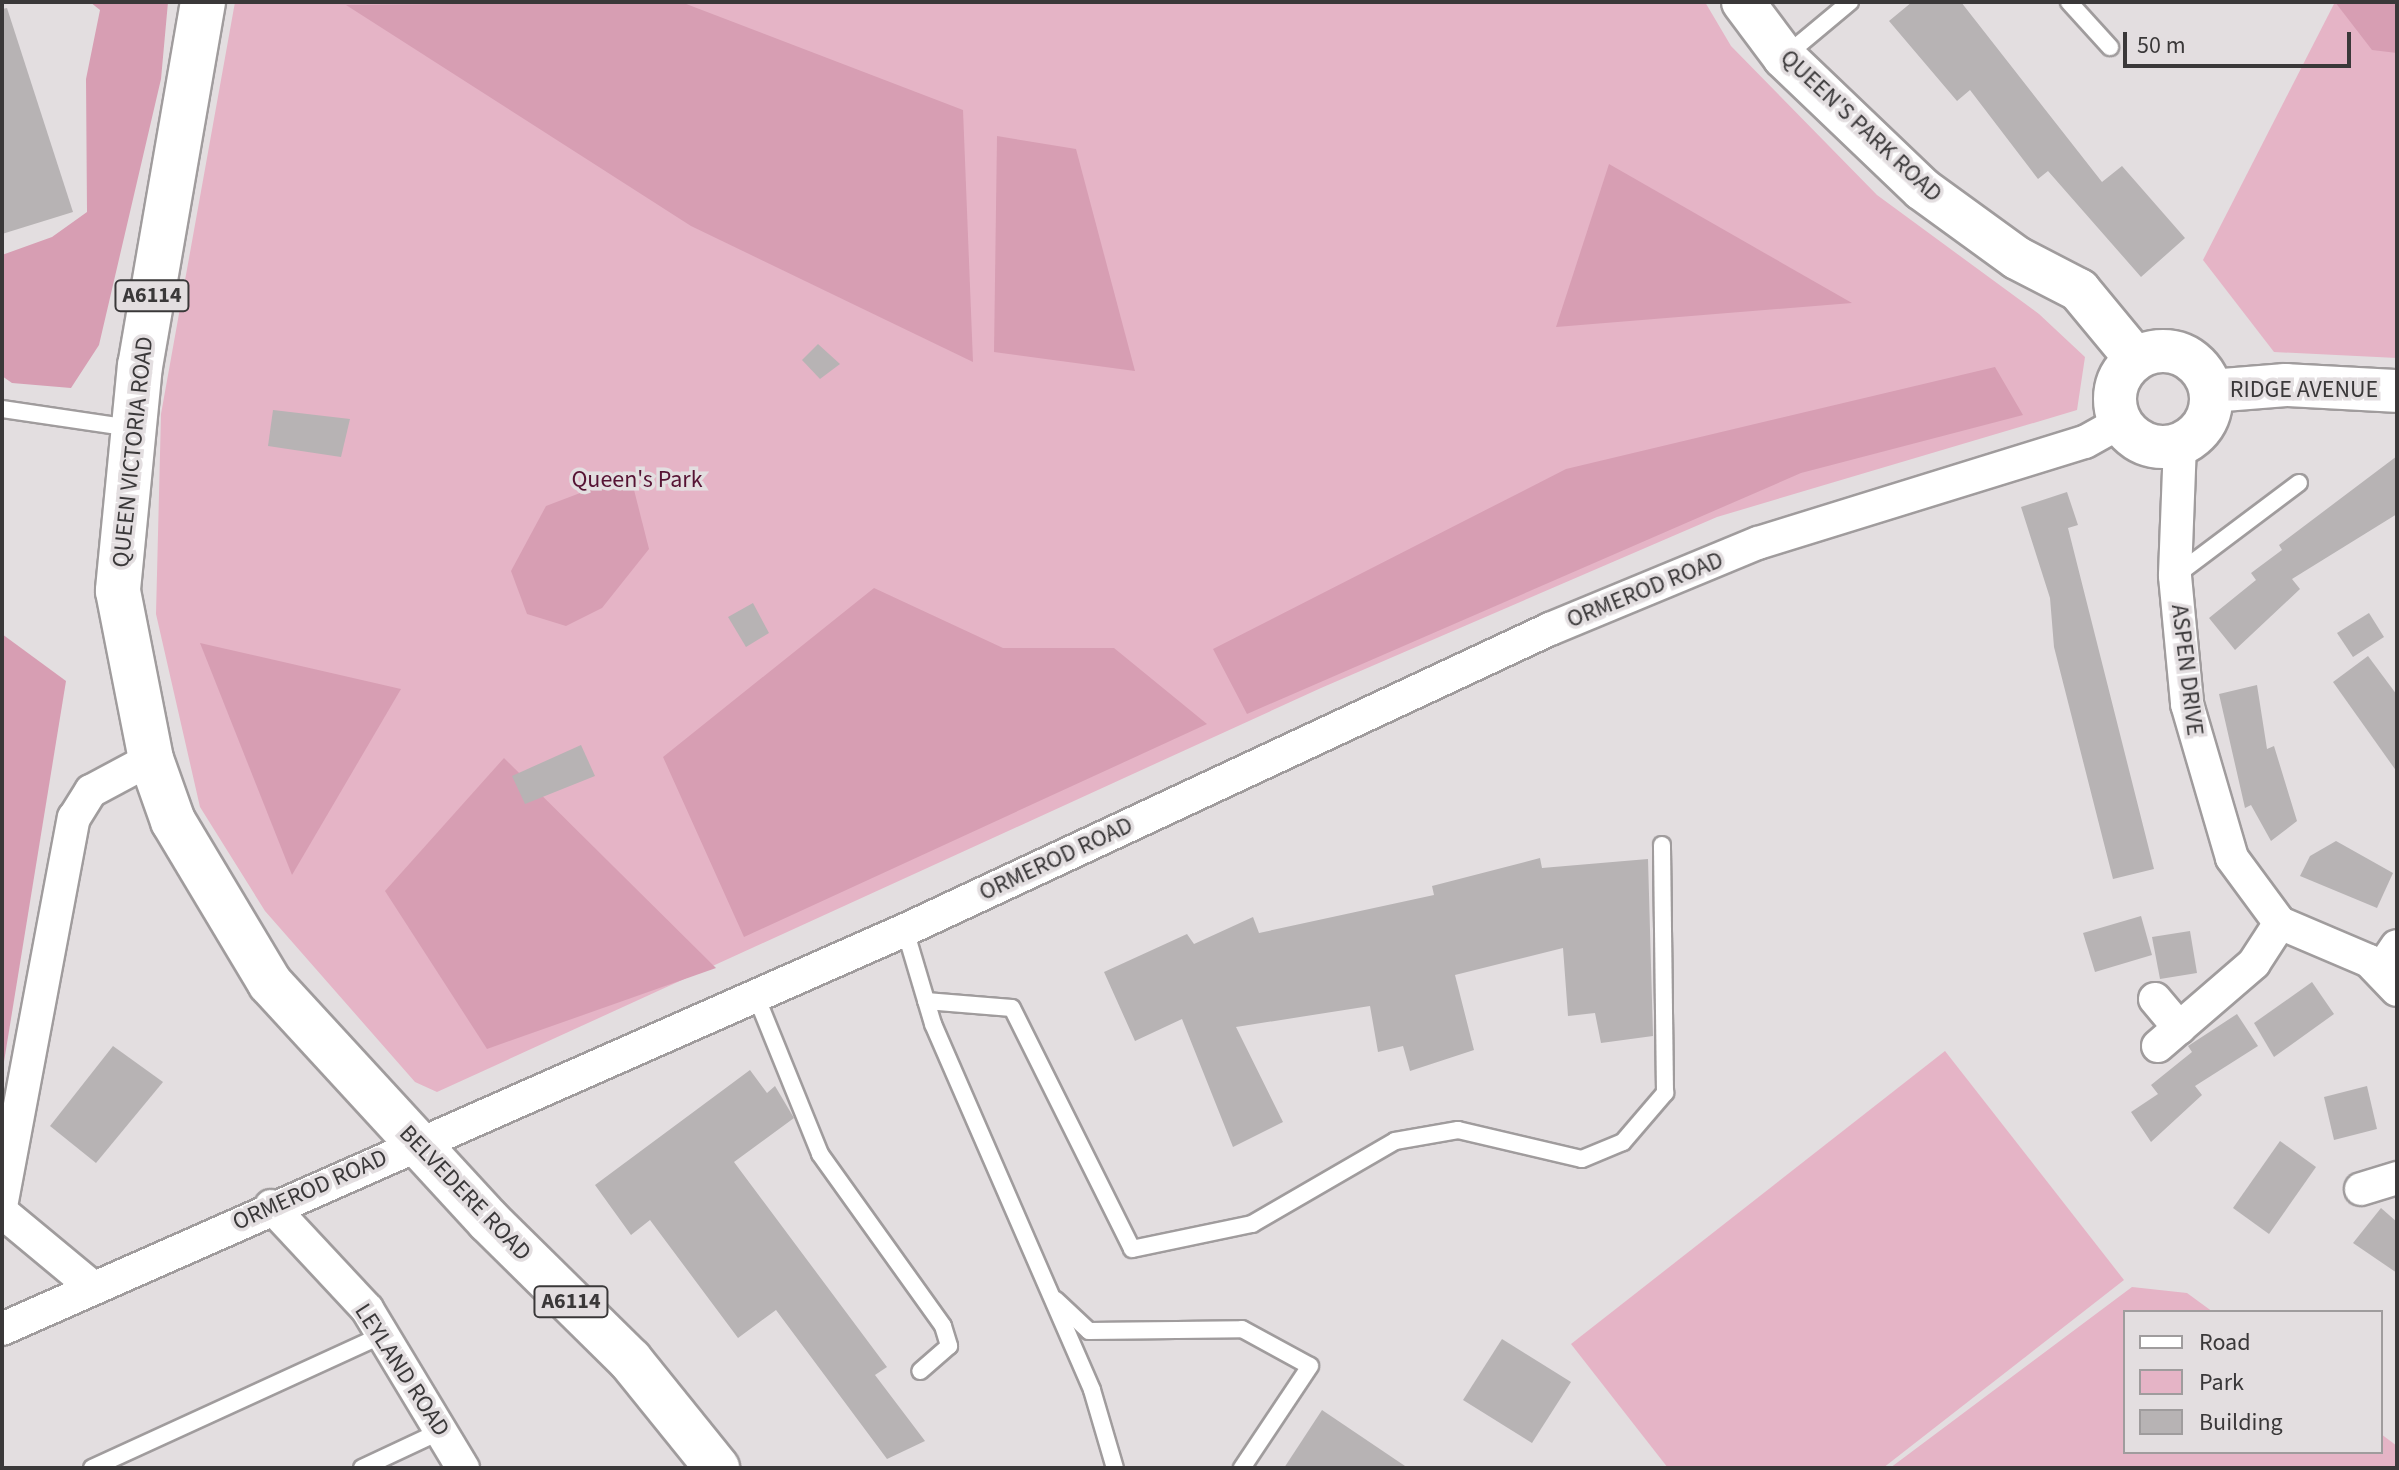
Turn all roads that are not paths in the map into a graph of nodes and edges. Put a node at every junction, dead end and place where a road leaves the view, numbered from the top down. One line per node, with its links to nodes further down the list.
1 (203, 2): 12 (highway, QUEEN VICTORIA ROAD / A6114)
2 (1743, 2): 6 (street, QUEEN'S PARK ROAD)
3 (1850, 2): 6 (lane)
4 (2069, 2): 5 (lane)
5 (2110, 47)
6 (1784, 57): 7 (street, QUEEN'S PARK ROAD)
7 (2136, 359): 8 (street); 11 (street)
8 (2211, 391): 9 (street, RIDGE AVENUE); 13 (street)
9 (2397, 391)
10 (2, 409): 12 (lane)
11 (2121, 422): 13 (street); 20 (street, ORMEROD ROAD)
12 (131, 428): 16 (highway, QUEEN VICTORIA ROAD / A6114)
13 (2180, 444): 15 (street, ASPEN DRIVE)
14 (2299, 483): 15 (lane)
15 (2175, 576): 19 (street, ASPEN DRIVE)
16 (151, 759): 18 (highway, QUEEN VICTORIA ROAD / A6114); 28 (street)
17 (1662, 845): 24 (lane)
18 (221, 911): 25 (highway, BELVEDERE ROAD / A6114)
19 (2280, 923): 21 (street, ASPEN DRIVE); 23 (street)
20 (905, 930): 22 (street, ORMEROD ROAD); 24 (lane)
21 (2391, 969)
22 (756, 996): 25 (street, ORMEROD ROAD); 35 (lane)
23 (2155, 999)
24 (926, 1001): 32 (lane)
25 (416, 1143): 29 (street, ORMEROD ROAD); 40 (highway, BELVEDERE ROAD / A6114)
26 (2397, 1178): 27 (street)
27 (2361, 1189)
28 (2, 1201)
29 (271, 1206): 31 (street, ORMEROD ROAD); 34 (street, LEYLAND ROAD)
30 (2, 1212): 31 (street)
31 (91, 1286): 33 (street, ORMEROD ROAD)
32 (1052, 1296): 41 (lane); 42 (lane)
33 (2, 1329)
34 (383, 1335): 36 (street, LEYLAND ROAD); 37 (lane)
35 (920, 1371)
36 (443, 1430): 38 (lane); 39 (street, LEYLAND ROAD)
37 (92, 1468)
38 (362, 1468)
39 (463, 1468)
40 (717, 1468)
41 (1115, 1468)
42 (1242, 1468)

